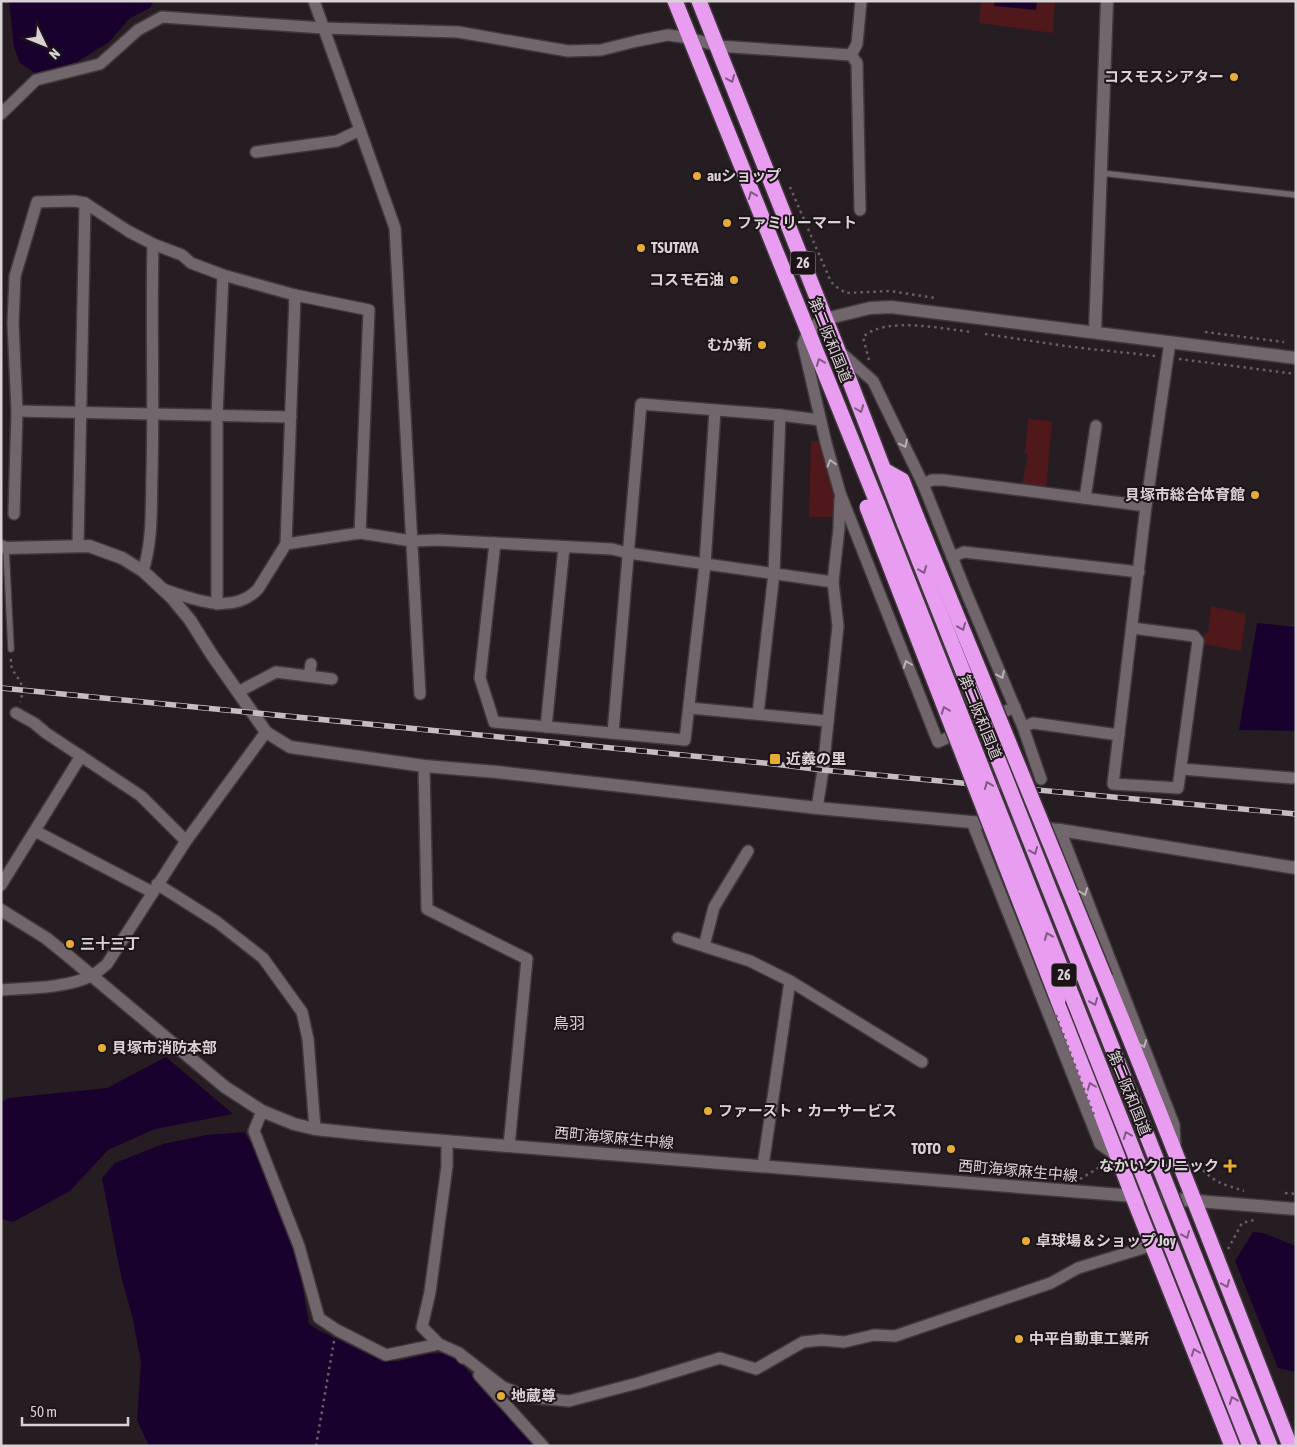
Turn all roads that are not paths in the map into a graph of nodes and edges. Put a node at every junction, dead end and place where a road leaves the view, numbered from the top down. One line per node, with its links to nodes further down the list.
1 (314, 1): 6 (street)
2 (675, 1): 7 (highway, 第二阪和国道 / 26)
3 (699, 1): 8 (highway, 第二阪和国道 / 26)
4 (861, 1): 9 (street)
5 (1107, 1): 13 (street)
6 (323, 28): 7 (street); 10 (street); 11 (street)
7 (689, 38): 8 (street); 21 (highway, 第二阪和国道 / 26, one-way to 7)
8 (718, 46): 9 (street); 20 (highway, 第二阪和国道 / 26, one-way to 20)
9 (851, 56): 16 (street)
10 (1, 114)
11 (360, 130): 12 (street); 43 (street)
12 (256, 152)
13 (1101, 173): 14 (lane); 22 (street)
14 (1296, 195)
15 (84, 203): 17 (street); 27 (street); 28 (street)
16 (860, 210)
17 (153, 244): 18 (street); 29 (street)
18 (223, 275): 19 (street); 31 (street)
19 (296, 294): 32 (street); 42 (street)
20 (826, 319): 21 (street); 22 (street); 24 (highway, 第二阪和国道 / 26)
21 (808, 331): 33 (street); 38 (highway, 第二阪和国道 / 26, one-way to 21)
22 (1095, 332): 23 (street)
23 (1170, 342): 25 (street); 39 (street)
24 (837, 348): 35 (street, one-way to 35); 41 (highway, 第二阪和国道 / 26, one-way to 41)
25 (1296, 358)
26 (715, 410): 30 (street); 49 (street); 51 (street)
27 (17, 411): 28 (street); 40 (street)
28 (81, 412): 29 (street); 46 (street)
29 (153, 414): 31 (street); 52 (street)
30 (780, 414): 33 (street); 54 (street)
31 (217, 415): 32 (street); 57 (street)
32 (291, 417): 45 (street)
33 (820, 420): 36 (street, one-way to 33)
34 (1096, 426): 37 (street)
35 (923, 484): 37 (street); 50 (street)
36 (840, 492): 55 (street); 65 (street, one-way to 36)
37 (1086, 498): 39 (street)
38 (872, 506): 101 (highway, one-way to 38, bridge); 111 (highway, 第二阪和国道 / 26, one-way to 38, bridge)
39 (1146, 506): 53 (street)
40 (14, 514)
41 (911, 521): 100 (highway, one-way to 100, bridge); 112 (highway, 第二阪和国道 / 26, one-way to 112, bridge)
42 (360, 533): 43 (street); 45 (street)
43 (412, 541): 44 (street); 64 (street)
44 (495, 543): 48 (street); 70 (street)
45 (286, 544): 57 (street)
46 (78, 546): 47 (street); 52 (street)
47 (4, 547): 59 (lane)
48 (564, 547): 49 (street); 70 (street)
49 (628, 554): 51 (street); 73 (street)
50 (952, 557): 53 (street); 65 (street, one-way to 65)
51 (705, 564): 54 (street); 66 (street)
52 (143, 571): 56 (street)
53 (1139, 572): 58 (street)
54 (774, 573): 55 (street); 68 (street)
55 (832, 582): 69 (street)
56 (162, 589): 57 (street); 63 (street)
57 (217, 604)
58 (1132, 628): 74 (street); 77 (street)
59 (11, 648)
60 (311, 664): 61 (street)
61 (309, 676): 62 (street); 63 (street)
62 (332, 678)
63 (238, 692): 72 (street)
64 (420, 694)
65 (1015, 707): 71 (street)
66 (690, 708): 68 (street); 73 (street)
67 (16, 713): 75 (street)
68 (758, 714): 69 (street)
69 (828, 721): 80 (street)
70 (546, 727): 73 (street)
71 (1023, 727): 74 (street); 79 (street)
72 (266, 732): 76 (street); 84 (street)
73 (613, 733)
74 (1119, 735): 77 (street)
75 (81, 756): 83 (street); 84 (street)
76 (424, 766): 80 (street); 99 (street)
77 (1182, 769): 78 (street)
78 (1292, 778)
79 (1041, 779)
80 (817, 808): 81 (street)
81 (972, 822): 82 (street); 101 (street)
82 (1060, 830): 86 (street); 100 (street, one-way to 100)
83 (35, 832): 87 (street); 88 (street)
84 (186, 841): 88 (street)
85 (748, 850): 91 (street)
86 (1296, 868)
87 (1, 885)
88 (155, 888): 92 (street); 97 (street)
89 (1, 910): 92 (street, 西町海塚麻生中線)
90 (678, 938): 91 (street)
91 (704, 946): 93 (street)
92 (93, 976): 94 (street); 96 (street, 西町海塚麻生中線)
93 (790, 981): 95 (street); 102 (street)
94 (1, 990)
95 (922, 1062)
96 (262, 1112): 97 (street, 西町海塚麻生中線); 107 (street)
97 (315, 1128): 98 (street, 西町海塚麻生中線)
98 (448, 1141): 99 (street, 西町海塚麻生中線); 107 (street)
99 (509, 1146): 102 (street, 西町海塚麻生中線)
100 (1176, 1150): 104 (highway)
101 (1119, 1158): 103 (highway)
102 (763, 1166): 103 (street, 西町海塚麻生中線)
103 (1133, 1197): 104 (street, 西町海塚麻生中線); 106 (highway)
104 (1194, 1201): 105 (street, 西町海塚麻生中線); 113 (highway, one-way to 113)
105 (1296, 1208)
106 (1153, 1245): 108 (street); 110 (highway, one-way to 106)
107 (439, 1344): 108 (street)
108 (459, 1353): 109 (street)
109 (543, 1446)
110 (1232, 1446)
111 (1250, 1446)
112 (1270, 1446)
113 (1290, 1446)

